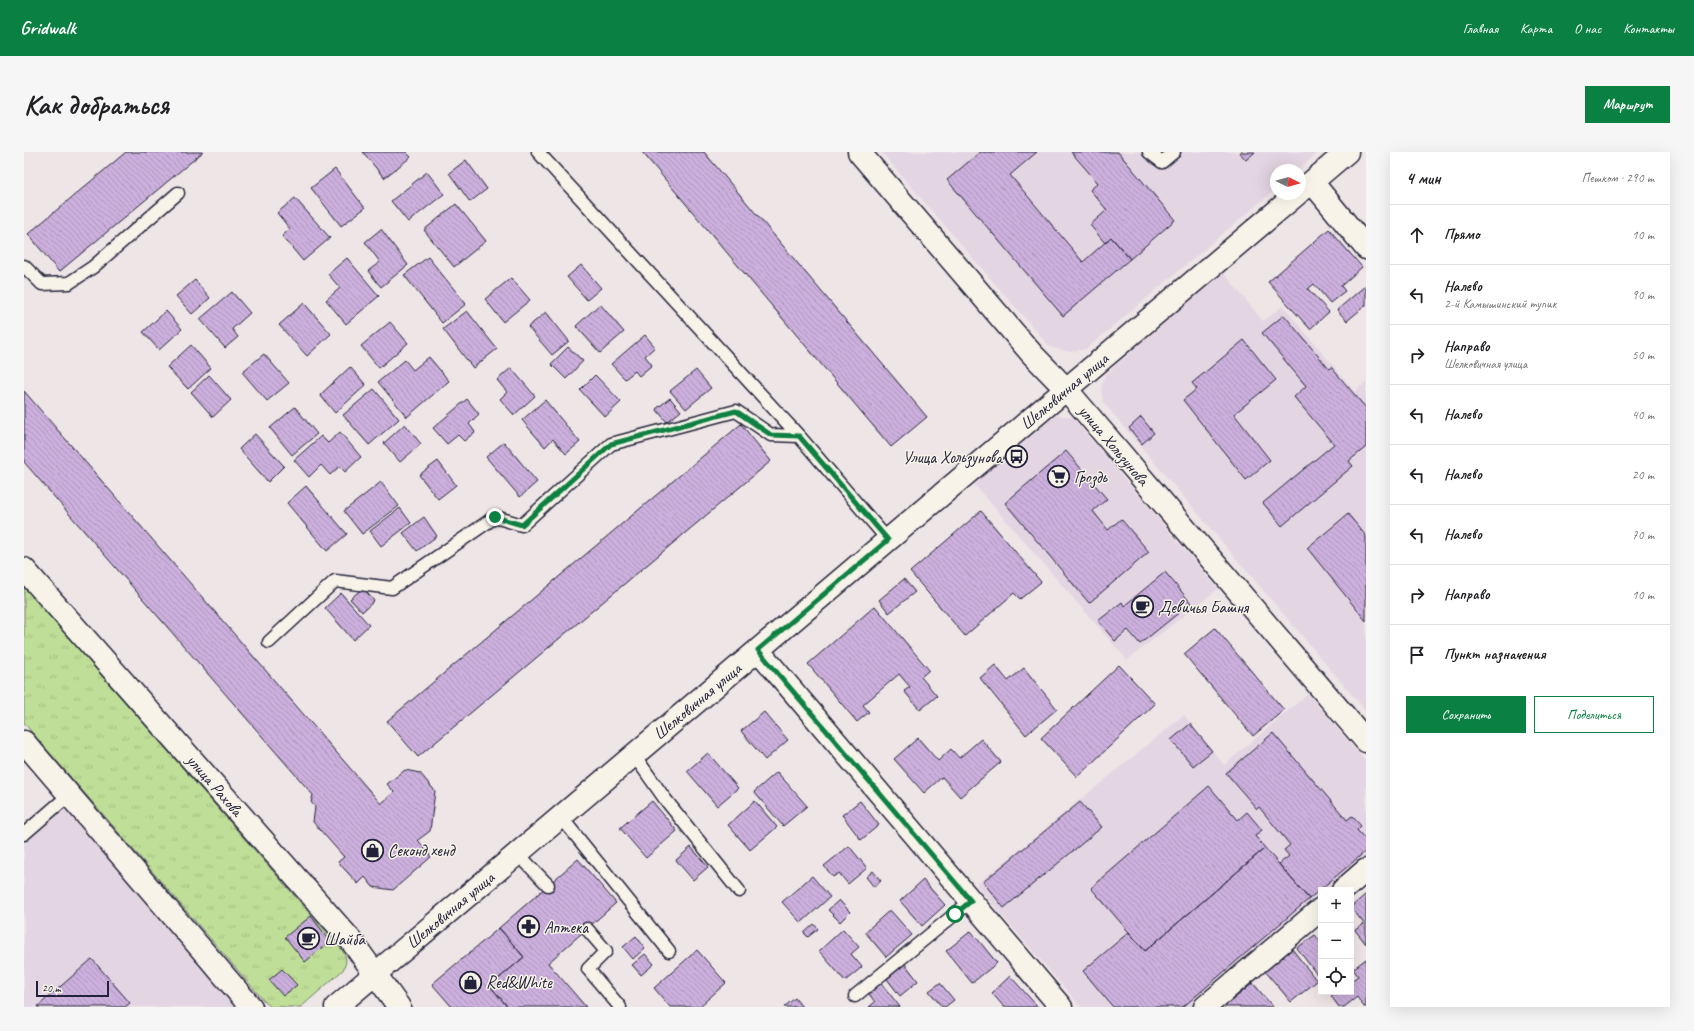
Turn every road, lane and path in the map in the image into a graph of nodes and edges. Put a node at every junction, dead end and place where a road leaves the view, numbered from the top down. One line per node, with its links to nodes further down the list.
1 (538, 152): 13 (lane)
2 (859, 152): 12 (street, улица Хользунова)
3 (1149, 152): 4 (lane)
4 (1174, 152)
5 (1347, 152): 6 (street, Шелковичная улица)
6 (1306, 186)
7 (1306, 192): 10 (street)
8 (178, 194): 11 (lane)
9 (1290, 200): 12 (street, Шелковичная улица)
10 (1366, 248)
11 (24, 266)
12 (1066, 389): 14 (street, Шелковичная улица); 18 (street, улица Хользунова)
13 (799, 436): 14 (lane); 16 (lane)
14 (888, 540): 17 (street, Шелковичная улица)
15 (24, 569): 33 (street, улица Рахова)
16 (269, 642)
17 (758, 650): 20 (street, Шелковичная улица); 29 (street)
18 (1366, 741)
19 (24, 742): 21 (street)
20 (634, 755): 22 (street, Шелковичная улица); 28 (lane)
21 (69, 795): 23 (lane); 35 (street)
22 (560, 817): 24 (street, Шелковичная улица); 32 (lane)
23 (24, 834)
24 (518, 854): 26 (lane); 33 (street, Шелковичная улица)
25 (1366, 870): 27 (street)
26 (548, 885)
27 (1346, 887)
28 (739, 891)
29 (971, 901): 34 (lane); 39 (street)
30 (1318, 912): 40 (street)
31 (587, 929): 38 (lane)
32 (669, 951)
33 (375, 974): 36 (street, Шелковичная улица); 37 (street, улица Рахова)
34 (855, 996)
35 (251, 1007)
36 (336, 1007)
37 (399, 1007)
38 (620, 1007)
39 (1061, 1007)
40 (1206, 1007)

